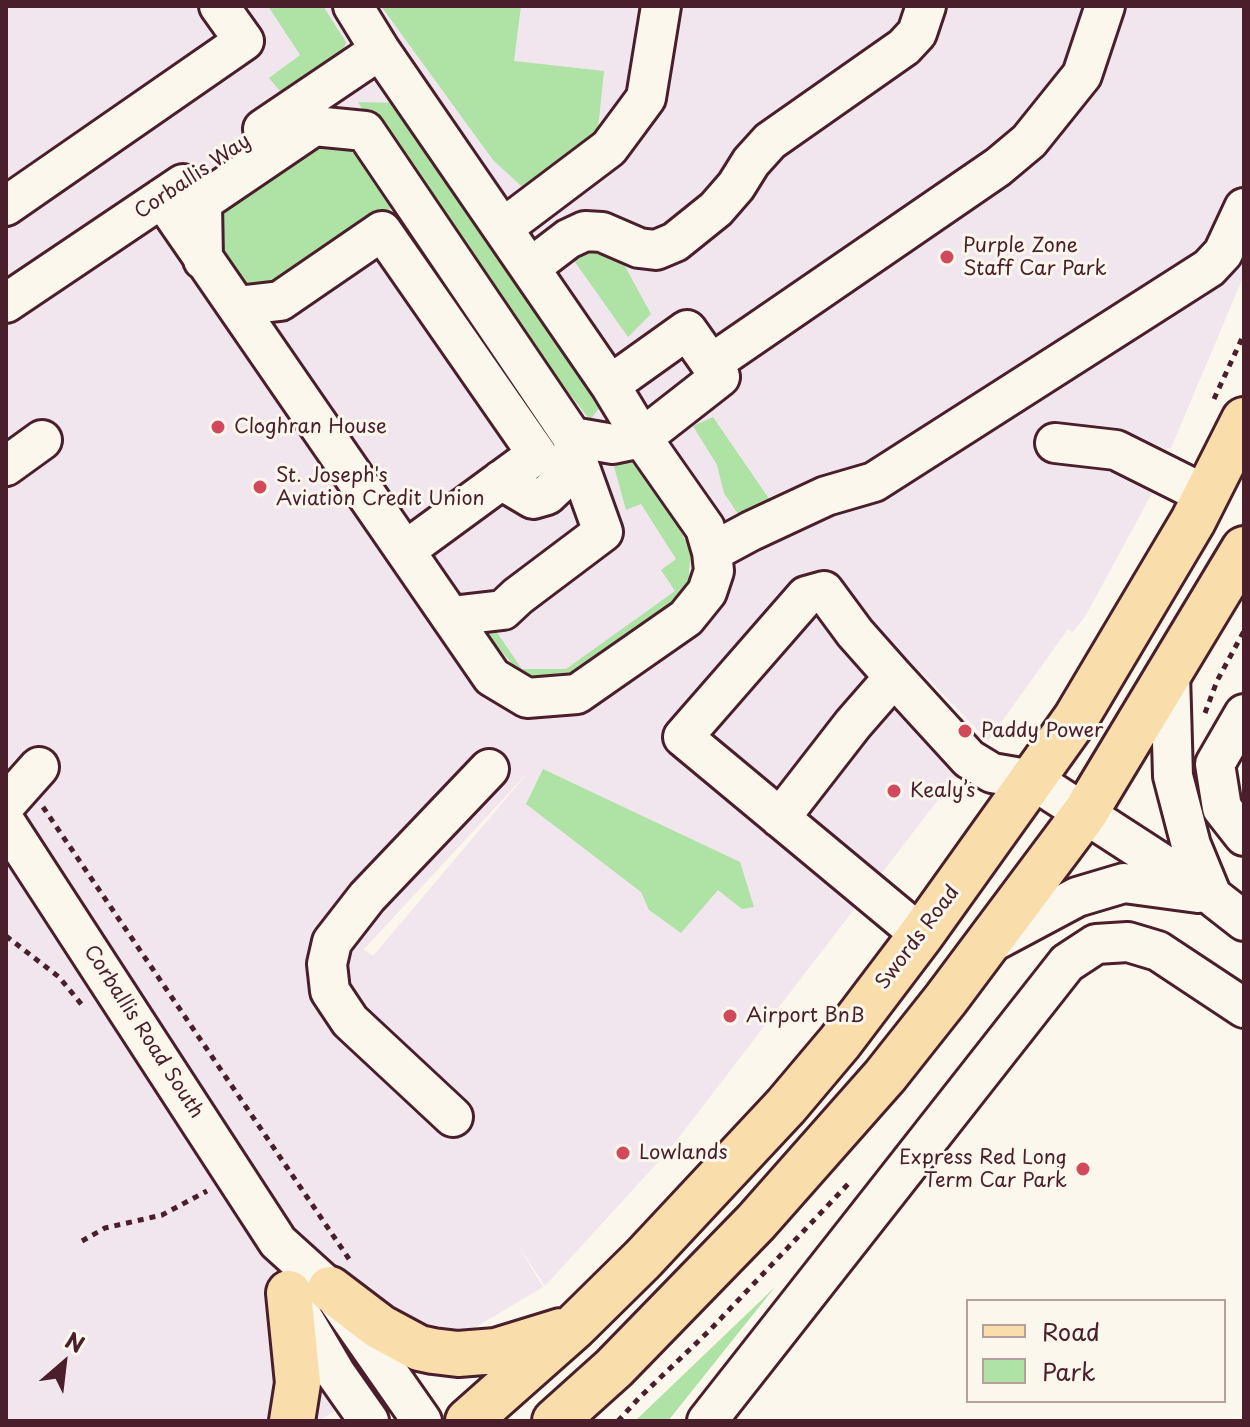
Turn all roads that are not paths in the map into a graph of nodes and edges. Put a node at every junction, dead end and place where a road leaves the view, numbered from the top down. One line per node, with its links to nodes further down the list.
1 (219, 6): 8 (street)
2 (353, 6): 6 (street)
3 (661, 6): 10 (street)
4 (926, 6): 12 (street)
5 (1105, 6): 15 (street)
6 (380, 50): 7 (street, Corballis Way); 10 (street)
7 (162, 198): 11 (street); 13 (street, Corballis Way)
8 (6, 206)
9 (1244, 208): 27 (street)
10 (503, 228): 12 (street)
11 (203, 260): 14 (street); 21 (street)
12 (530, 268): 16 (street)
13 (17, 306)
14 (237, 306): 23 (street); 26 (street)
15 (716, 370): 16 (street); 18 (street)
16 (610, 385): 18 (street)
17 (1226, 415): 24 (main road, Swords Road)
18 (642, 438): 21 (street); 27 (street)
19 (42, 440): 22 (street)
20 (1055, 443): 24 (street)
21 (573, 446): 23 (street); 28 (street)
22 (6, 466)
23 (501, 480): 26 (street)
24 (1206, 495): 33 (main road, Swords Road)
25 (1244, 549): 29 (main road)
26 (406, 550): 28 (street)
27 (712, 552): 28 (street)
28 (451, 616)
29 (1170, 674): 34 (main road); 38 (street)
30 (894, 677): 33 (street); 35 (street); 35 (street)
31 (1244, 714): 37 (street)
32 (489, 769): 43 (street)
33 (1033, 780): 34 (street); 40 (main road, Swords Road)
34 (1085, 813): 38 (street); 41 (main road)
35 (780, 818): 40 (street)
36 (6, 823): 44 (street, Corballis Road South)
37 (1244, 836)
38 (1212, 896): 39 (street); 41 (street)
39 (1244, 921)
40 (921, 935): 45 (main road, Swords Road)
41 (987, 945): 46 (main road)
42 (1244, 1008): 53 (street)
43 (453, 1117)
44 (323, 1280): 45 (main road); 47 (main road); 48 (street, Corballis Road South); 49 (street, Corballis Road South)
45 (574, 1327): 50 (main road, Swords Road)
46 (614, 1368): 51 (main road); 52 (main road)
47 (292, 1421)
48 (369, 1421)
49 (422, 1421)
50 (468, 1421)
51 (555, 1421)
52 (589, 1421)
53 (707, 1421)

